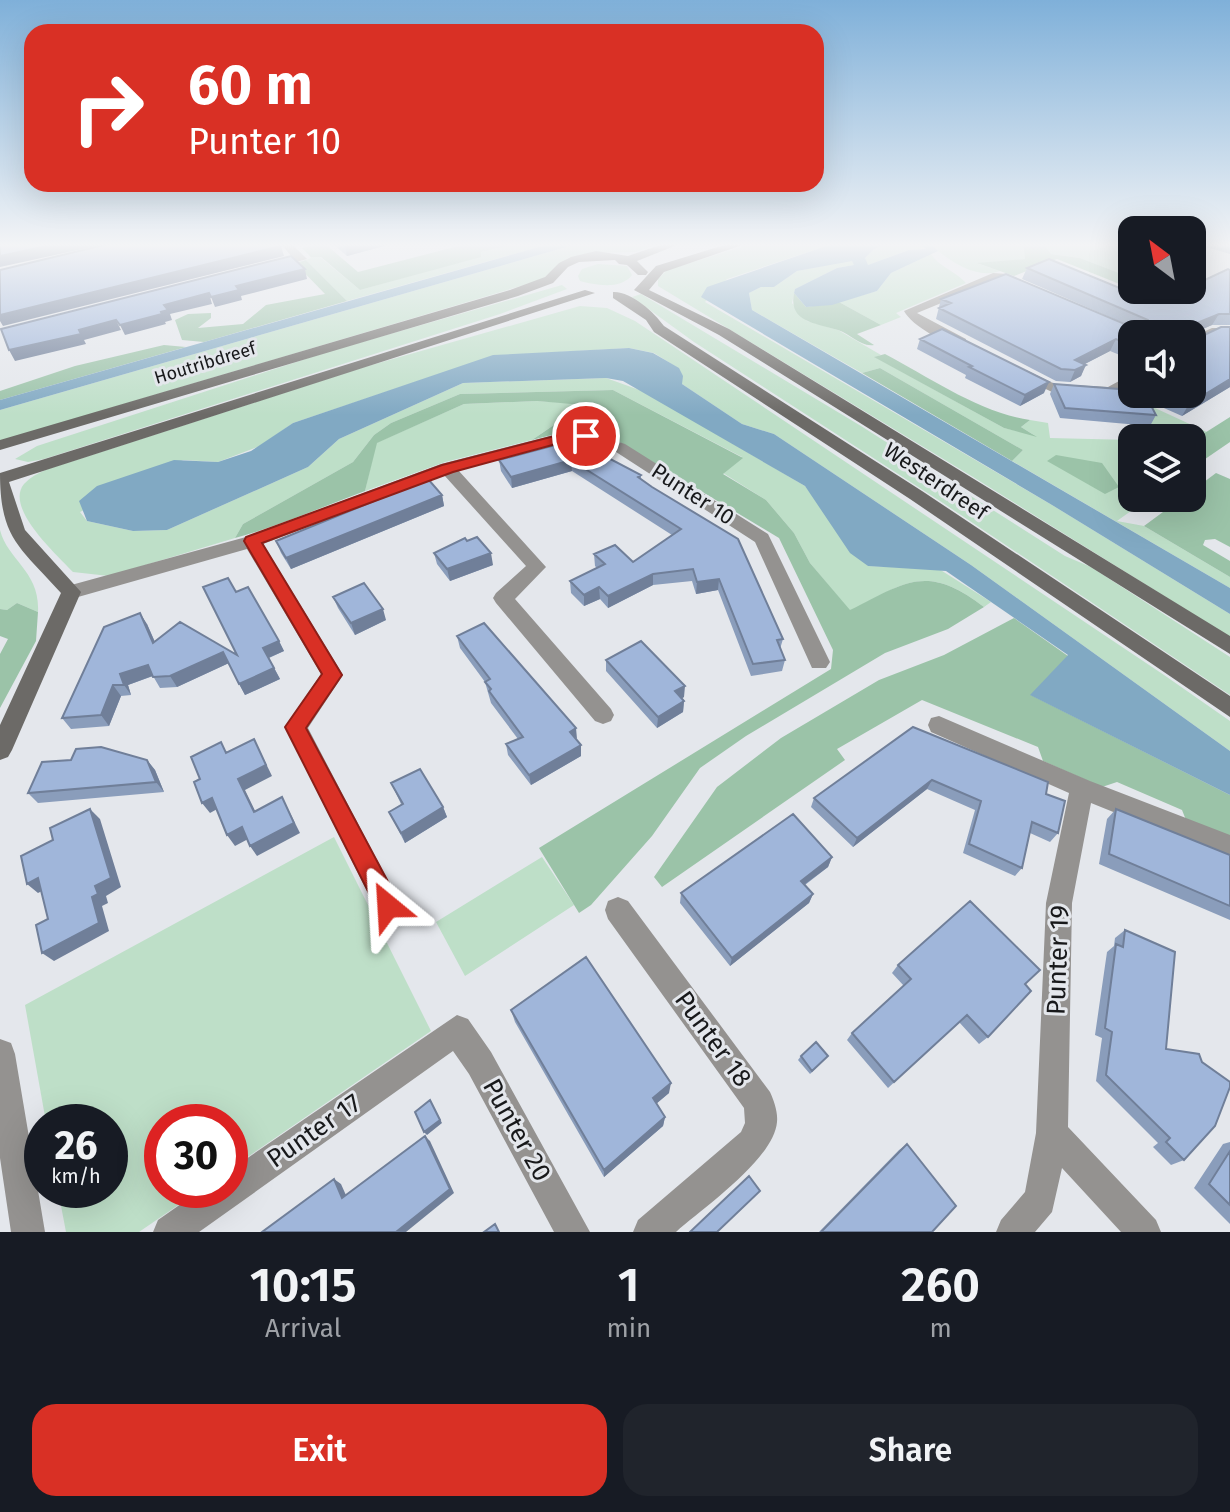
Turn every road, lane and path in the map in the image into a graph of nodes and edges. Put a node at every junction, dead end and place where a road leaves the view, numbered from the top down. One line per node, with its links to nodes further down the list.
1 (489, 300): 11 (main road, Houtribdreef)
2 (557, 300): 13 (main road)
3 (630, 300): 18 (main road, Westerdreef)
4 (669, 300): 16 (main road, Westerdreef)
5 (936, 300): 8 (street)
6 (1230, 332): 7 (street)
7 (1206, 335)
8 (977, 350)
9 (1015, 369): 10 (street)
10 (1118, 387)
11 (0, 445)
12 (447, 468): 14 (street, Punter 10); 17 (street, Punter 10); 19 (street)
13 (0, 479): 15 (main road)
14 (252, 541): 15 (street, Punter 10); 24 (street)
15 (71, 592): 21 (main road)
16 (1230, 646)
17 (819, 662)
18 (1230, 708)
19 (603, 715)
20 (939, 725): 22 (street)
21 (0, 750)
22 (1082, 788): 23 (street); 28 (street, Punter 19)
23 (1230, 847)
24 (388, 906)
25 (618, 910): 32 (street, Punter 18)
26 (457, 1030): 30 (street, Punter 17); 31 (street, Punter 20)
27 (0, 1054): 29 (street)
28 (1052, 1133): 33 (street, Punter 19); 34 (street)
29 (28, 1232)
30 (170, 1232)
31 (573, 1232)
32 (650, 1232)
33 (1013, 1232)
34 (1144, 1232)

